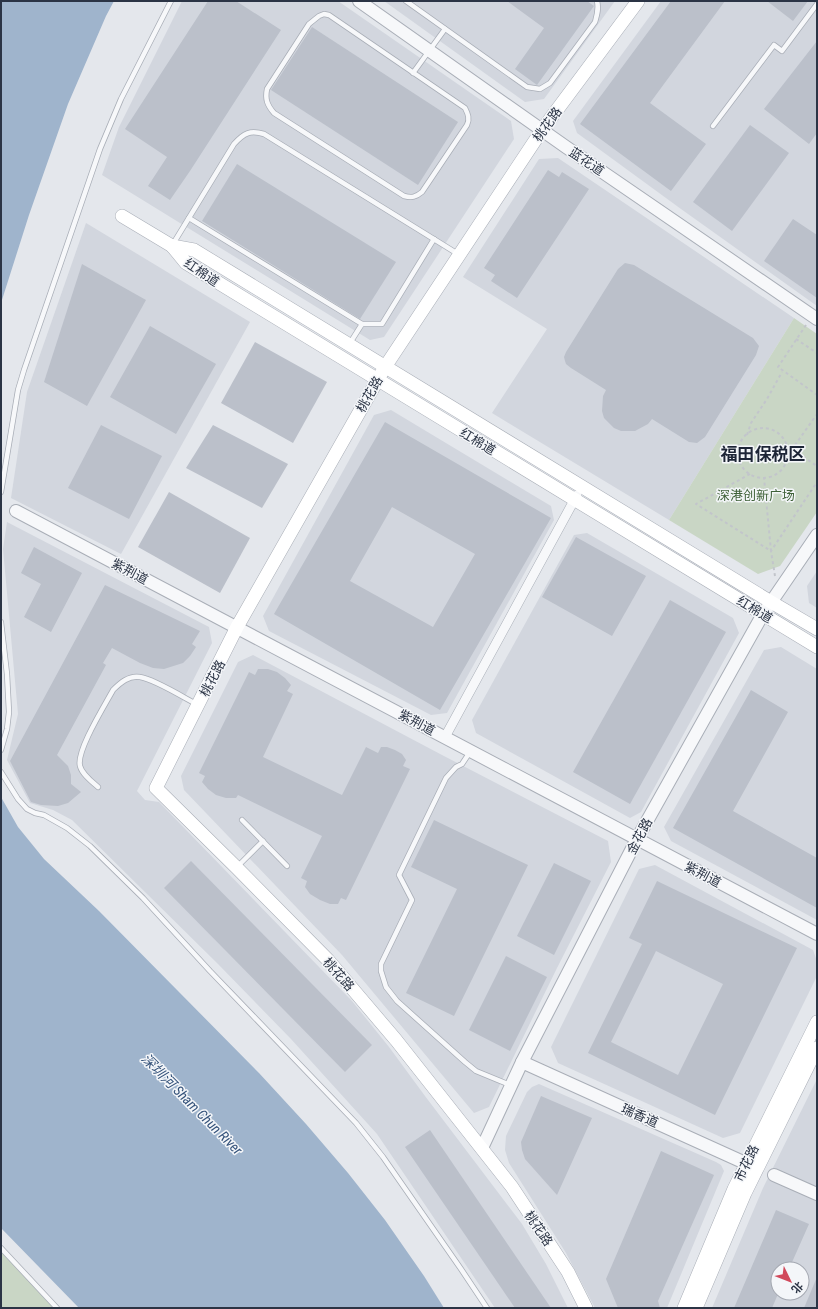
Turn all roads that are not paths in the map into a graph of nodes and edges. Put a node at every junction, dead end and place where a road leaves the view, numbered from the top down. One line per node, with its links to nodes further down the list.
1 (171, 1): 23 (lane)
2 (359, 1): 8 (street, 蓝花道)
3 (406, 1): 7 (lane)
4 (597, 1): 7 (lane)
5 (638, 1): 11 (main road, 桃花路)
6 (817, 4): 10 (lane)
7 (445, 29): 8 (lane)
8 (430, 51): 9 (lane); 11 (street, 蓝花道)
9 (413, 73): 9 (lane)
10 (713, 126)
11 (542, 130): 16 (main road, 桃花路); 17 (street, 蓝花道)
12 (122, 216): 15 (main road)
13 (189, 218): 14 (lane); 15 (lane); 18 (lane)
14 (434, 239): 16 (lane); 18 (lane)
15 (172, 246): 19 (main road, 红棉道); 21 (main road, 红棉道)
16 (458, 254): 20 (main road, 桃花路)
17 (815, 317)
18 (362, 324): 19 (lane)
19 (348, 345): 20 (main road, 红棉道)
20 (385, 367): 21 (main road, 桃花路); 22 (main road, 红棉道)
21 (377, 380): 24 (main road, 红棉道); 30 (main road, 桃花路)
22 (582, 487): 24 (street); 27 (main road, 红棉道)
23 (1, 492)
24 (574, 499): 28 (main road, 红棉道); 34 (street)
25 (16, 511): 30 (street, 紫荆道)
26 (817, 535): 27 (street, 金花路)
27 (771, 602): 28 (street, 金花路); 31 (main road, 红棉道)
28 (763, 614): 32 (main road, 红棉道); 40 (street, 金花路)
29 (1, 622): 35 (lane)
30 (237, 627): 33 (main road, 桃花路); 34 (street, 紫荆道)
31 (817, 629)
32 (817, 647)
33 (198, 705): 38 (lane); 43 (main road, 桃花路)
34 (445, 737): 36 (street, 紫荆道)
35 (1, 750)
36 (471, 751): 40 (street, 紫荆道); 48 (lane)
37 (1, 772): 55 (lane)
38 (98, 787)
39 (242, 820): 41 (lane)
40 (637, 839): 44 (street, 紫荆道); 47 (street, 金花路)
41 (263, 841): 42 (lane); 43 (lane)
42 (287, 866)
43 (237, 868): 49 (main road, 桃花路)
44 (817, 934)
45 (817, 1022): 50 (main road, 市花路)
46 (817, 1048): 50 (main road, 市花路)
47 (522, 1062): 48 (street, 金花路); 50 (street, 瑞香道)
48 (511, 1085): 49 (street, 金花路)
49 (482, 1148): 56 (main road, 桃花路)
50 (752, 1166): 57 (main road, 市花路); 58 (main road, 市花路)
51 (774, 1175): 52 (street)
52 (817, 1194)
53 (1, 1248): 54 (lane)
54 (57, 1308)
55 (487, 1308)
56 (586, 1308)
57 (684, 1308)
58 (696, 1308)

